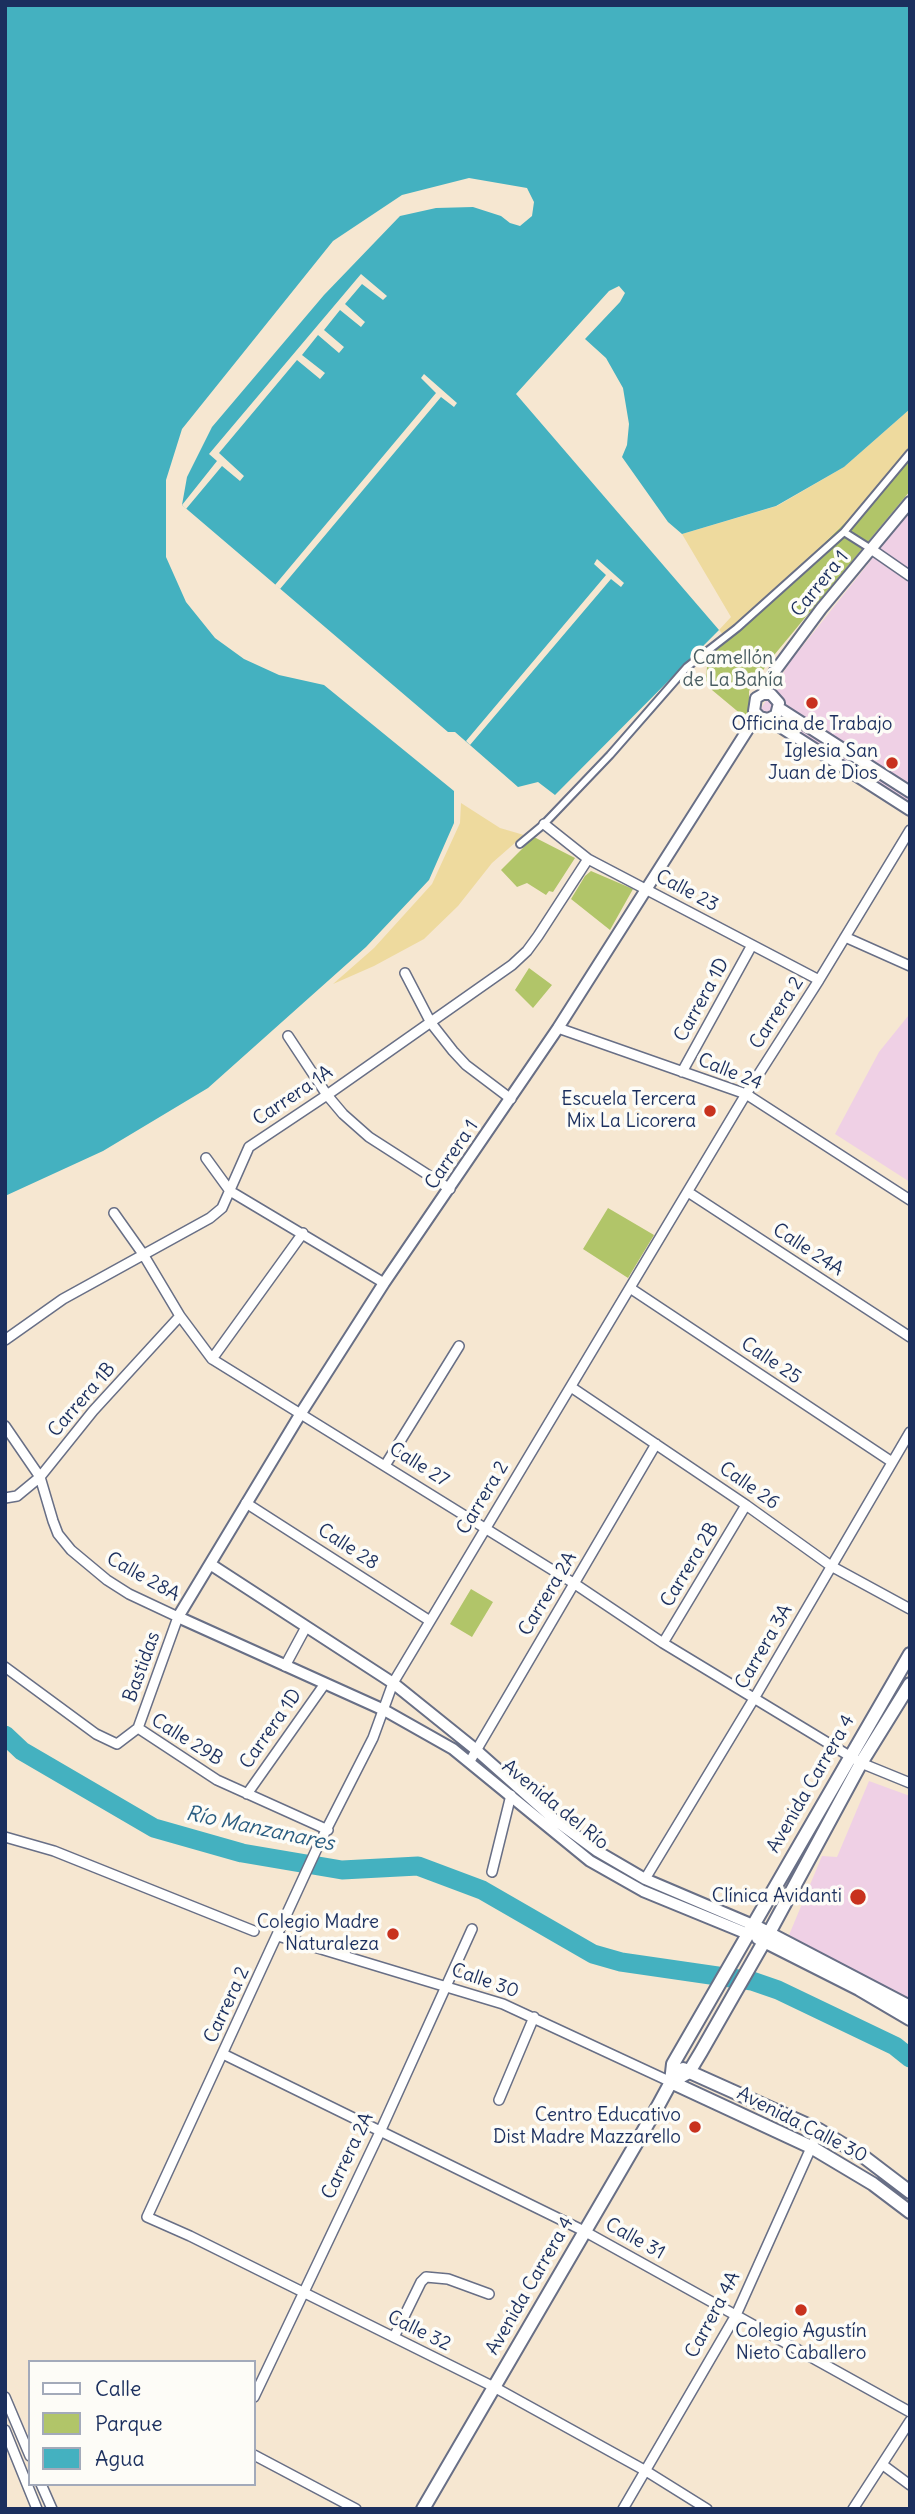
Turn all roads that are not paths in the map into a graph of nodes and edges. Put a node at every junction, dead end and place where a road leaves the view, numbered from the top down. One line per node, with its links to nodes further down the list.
1 (910, 453): 3 (street)
2 (910, 502): 4 (street, Carrera 1)
3 (844, 532): 4 (street); 12 (street)
4 (871, 549): 5 (street); 6 (street, Carrera 1)
5 (910, 576)
6 (763, 694): 7 (street); 8 (street)
7 (779, 708): 9 (street); 10 (street)
8 (757, 715): 9 (street); 16 (street, Carrera 1)
9 (768, 719): 11 (street)
10 (910, 792)
11 (910, 810)
12 (544, 824): 14 (street); 15 (street, Calle 23)
13 (910, 830): 17 (street, Carrera 2)
14 (520, 844)
15 (589, 859): 16 (street, Calle 23); 22 (street, Carrera 1A)
16 (646, 889): 18 (street, Calle 23); 23 (street, Carrera 1)
17 (845, 937): 19 (street); 21 (street, Carrera 2)
18 (752, 945): 21 (street, Calle 23); 25 (street, Carrera 1D)
19 (910, 967)
20 (405, 974): 22 (street)
21 (819, 980): 26 (street, Carrera 2)
22 (431, 1023): 27 (street, Carrera 1A); 28 (street)
23 (558, 1028): 25 (street, Calle 24); 28 (street, Carrera 1)
24 (288, 1036): 27 (street)
25 (682, 1072): 26 (street, Calle 24)
26 (746, 1094): 32 (street, Carrera 2); 33 (street, Calle 24)
27 (327, 1095): 30 (street); 31 (street, Carrera 1A)
28 (511, 1099): 30 (street, Carrera 1)
29 (206, 1158): 31 (street)
30 (450, 1189): 37 (street, Carrera 1)
31 (230, 1192): 35 (street); 36 (street, Carrera 1A)
32 (688, 1192): 38 (street, Carrera 2); 40 (street, Calle 24A)
33 (910, 1199)
34 (114, 1213): 36 (street, Calle 27)
35 (303, 1233): 37 (street); 43 (street)
36 (143, 1254): 39 (street, Calle 27); 41 (street, Carrera 1A)
37 (384, 1283): 45 (street, Carrera 1)
38 (630, 1288): 44 (street, Carrera 2); 49 (street, Calle 25)
39 (180, 1316): 43 (street, Calle 27); 51 (street, Carrera 1B)
40 (910, 1337)
41 (5, 1340)
42 (459, 1346): 50 (street)
43 (212, 1359): 45 (street, Calle 27)
44 (571, 1387): 48 (street, Calle 26); 55 (street, Carrera 2)
45 (300, 1413): 50 (street, Calle 27); 53 (street, Carrera 1)
46 (5, 1426): 51 (street, Calle 28A)
47 (910, 1432): 49 (street, Carrera 3A)
48 (656, 1444): 54 (street, Calle 26); 58 (street, Carrera 2A)
49 (892, 1462): 57 (street, Carrera 3A)
50 (386, 1464): 55 (street, Calle 27)
51 (40, 1477): 52 (street, Carrera 1B); 60 (street, Calle 28A)
52 (5, 1498)
53 (246, 1503): 56 (street, Carrera 1); 61 (street, Calle 28)
54 (746, 1505): 57 (street, Calle 26); 63 (street, Carrera 2B)
55 (486, 1528): 58 (street, Calle 27); 61 (street, Carrera 2)
56 (210, 1564): 60 (street, Carrera 1); 62 (street, Avenida del Río)
57 (831, 1566): 59 (street, Calle 26); 70 (street, Carrera 3A)
58 (575, 1584): 63 (street, Calle 27); 73 (street, Carrera 2A)
59 (910, 1609)
60 (178, 1618): 65 (street, Avenida del Río); 72 (street, Bastidas)
61 (430, 1621): 67 (street, Carrera 2)
62 (306, 1627): 65 (street, Carrera 1D); 67 (street, Avenida del Río)
63 (663, 1643): 70 (street, Calle 27)
64 (910, 1654): 74 (main road, Avenida Carrera 4)
65 (285, 1666): 69 (street, Avenida del Río)
66 (5, 1667): 72 (street, Calle 29B)
67 (393, 1683): 71 (street, Carrera 2); 73 (street, Avenida del Río)
68 (910, 1684): 76 (main road, Avenida Carrera 4)
69 (324, 1685): 71 (street, Avenida del Río); 78 (street, Carrera 1D)
70 (755, 1697): 74 (street, Calle 27); 83 (street, Carrera 3A)
71 (384, 1710): 75 (street, Avenida del Río); 80 (street, Carrera 2)
72 (138, 1728): 78 (street, Calle 29B)
73 (475, 1749): 75 (street, Carrera 2A); 83 (street, Avenida del Río)
74 (849, 1756): 76 (street, Calle 27); 85 (main road, Avenida Carrera 4)
75 (470, 1761): 79 (street, Avenida del Río)
76 (861, 1763): 77 (street, Calle 27); 88 (main road, Avenida Carrera 4)
77 (910, 1783)
78 (247, 1794): 80 (street, Calle 29B)
79 (511, 1795): 82 (street); 85 (street, Avenida del Río)
80 (328, 1830): 87 (street, Carrera 2)
81 (5, 1838): 86 (street)
82 (492, 1872)
83 (645, 1879): 85 (street, Avenida del Río)
84 (472, 1929): 89 (street, Carrera 2A)
85 (751, 1929): 88 (main road, Avenida del Río); 95 (main road, Avenida Carrera 4)
86 (254, 1931)
87 (278, 1936): 89 (street, Calle 30); 94 (street, Carrera 2)
88 (767, 1937): 90 (main road, Avenida del Río); 92 (main road, Avenida del Río); 93 (main road, Avenida Carrera 4)
89 (448, 1986): 91 (street, Calle 30); 101 (street, Carrera 2A)
90 (910, 2007)
91 (534, 2017): 97 (street, Calle 30); 99 (street)
92 (910, 2019)
93 (701, 2052): 96 (main road, Avenida Carrera 4); 98 (main road)
94 (223, 2054): 101 (street, Calle 31); 105 (street, Carrera 2)
95 (673, 2064): 96 (main road, Avenida Calle 30); 97 (main road, Avenida Carrera 4)
96 (689, 2072): 97 (main road, Avenida Carrera 4); 98 (main road, Avenida Calle 30)
97 (671, 2082): 102 (main road, Avenida Calle 30); 106 (main road, Avenida Carrera 4)
98 (716, 2084): 100 (main road, Avenida Calle 30)
99 (499, 2100)
100 (819, 2130): 102 (street, Carrera 4A); 103 (main road, Avenida Calle 30)
101 (380, 2132): 106 (street, Calle 31); 107 (street, Carrera 2A)
102 (811, 2147): 104 (main road, Avenida Calle 30); 109 (street, Carrera 4A)
103 (910, 2192)
104 (910, 2212)
105 (146, 2217): 107 (street, Calle 32)
106 (584, 2231): 109 (street, Calle 31); 111 (main road, Avenida Carrera 4)
107 (302, 2292): 110 (street, Calle 32); 112 (street, Carrera 2A)
108 (489, 2294): 110 (street)
109 (736, 2315): 114 (street, Calle 31); 120 (street, Carrera 4A)
110 (394, 2337): 111 (street, Calle 32)
111 (494, 2387): 120 (street, Calle 32); 126 (main road, Avenida Carrera 4)
112 (256, 2393)
113 (5, 2397): 117 (street)
114 (910, 2413)
115 (910, 2421): 119 (street)
116 (5, 2430): 123 (street)
117 (28, 2451)
118 (256, 2456): 125 (street)
119 (883, 2465): 121 (street); 129 (street)
120 (646, 2471): 127 (street, Carrera 4A); 128 (street, Calle 32)
121 (910, 2484)
122 (42, 2486): 124 (street)
123 (37, 2509)
124 (52, 2509)
125 (356, 2509)
126 (423, 2509)
127 (623, 2509)
128 (707, 2509)
129 (853, 2509)

